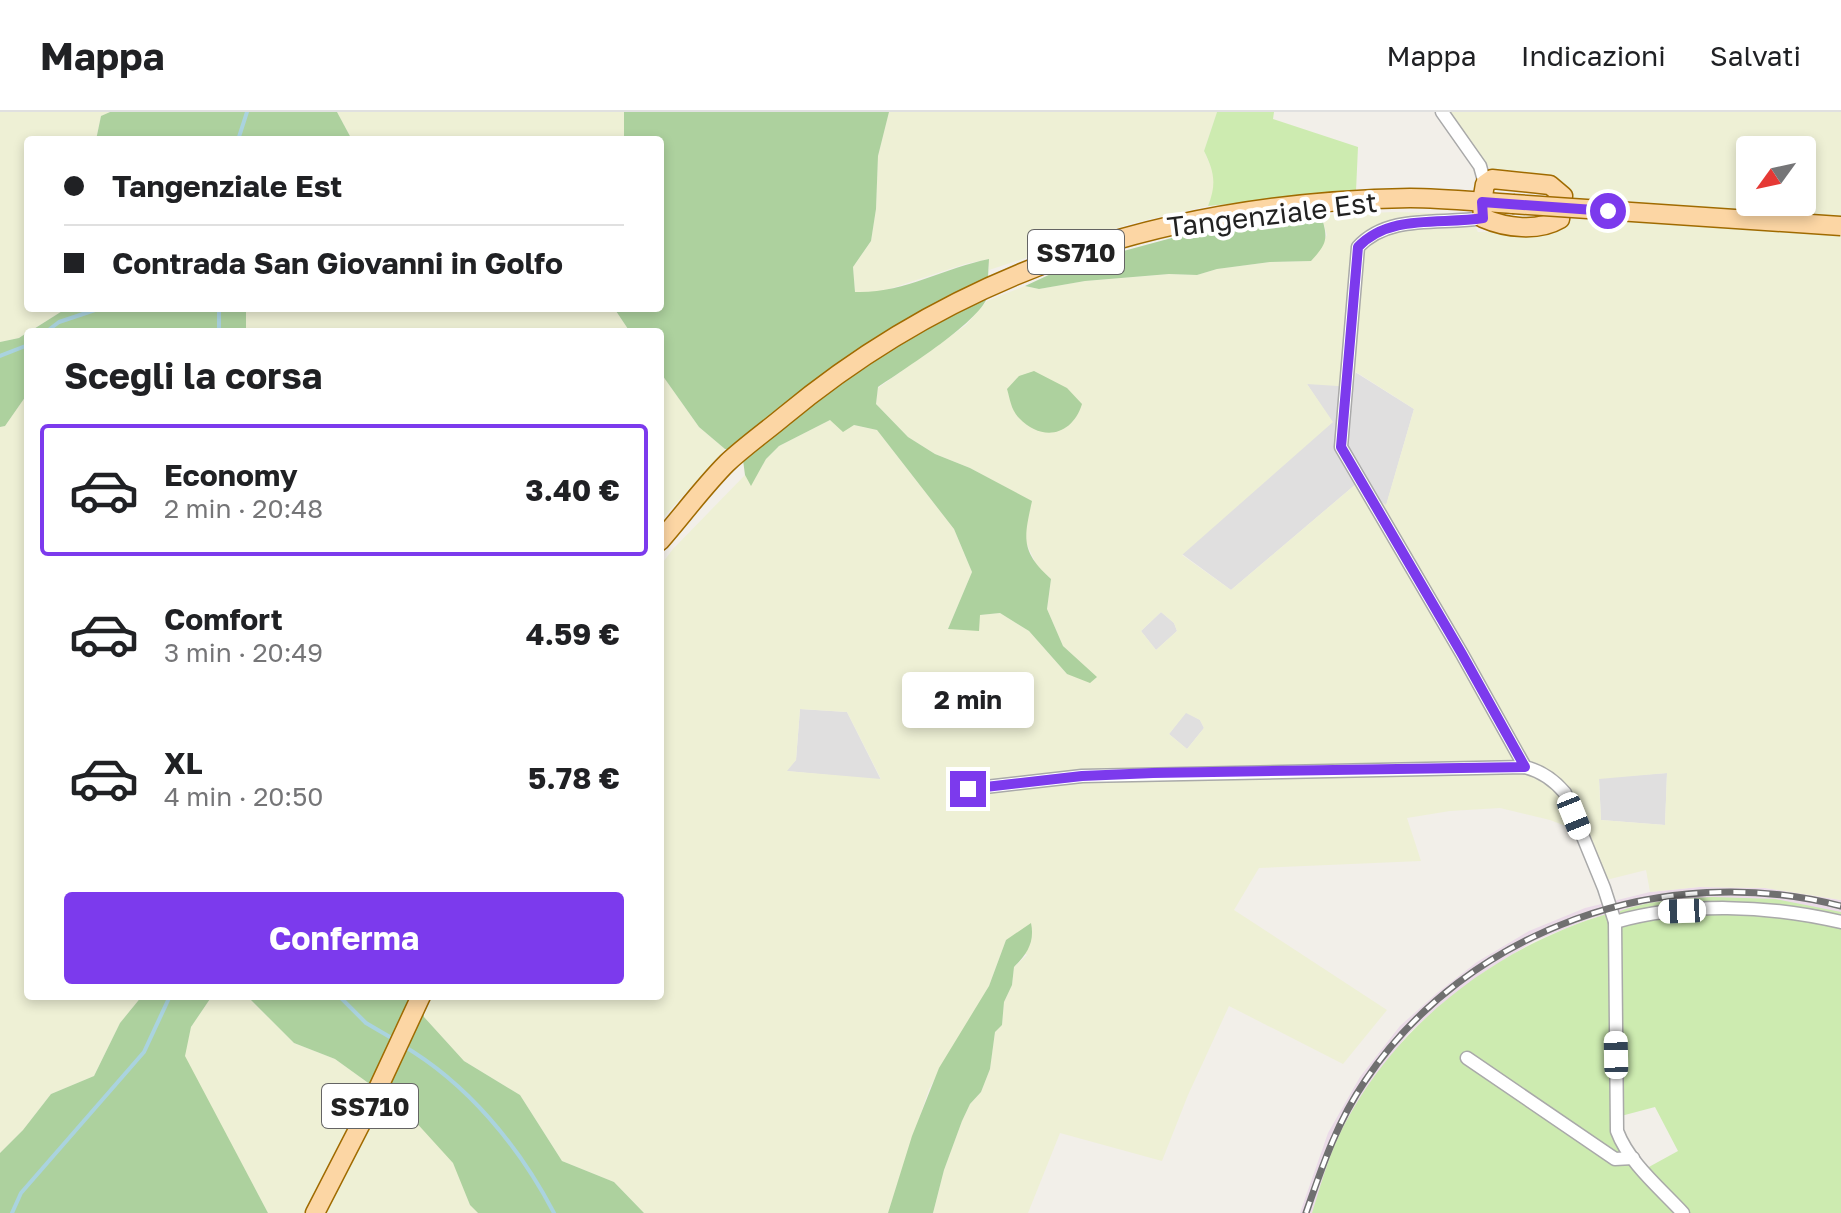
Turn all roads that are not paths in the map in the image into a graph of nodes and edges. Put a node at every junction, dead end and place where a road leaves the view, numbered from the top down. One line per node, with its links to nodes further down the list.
1 (1442, 112): 2 (street)
2 (1483, 201): 3 (main road, Tangenziale Est / SS710, bridge); 4 (main road, Tangenziale Est / SS710); 5 (street)
3 (1841, 226)
4 (664, 536)
5 (1525, 767): 6 (street); 7 (street)
6 (968, 789)
7 (1615, 922): 8 (street); 11 (street)
8 (1841, 922)
9 (419, 1000): 12 (main road, SS710)
10 (1467, 1058): 11 (street)
11 (1633, 1158): 13 (street)
12 (315, 1213)
13 (1683, 1213)

